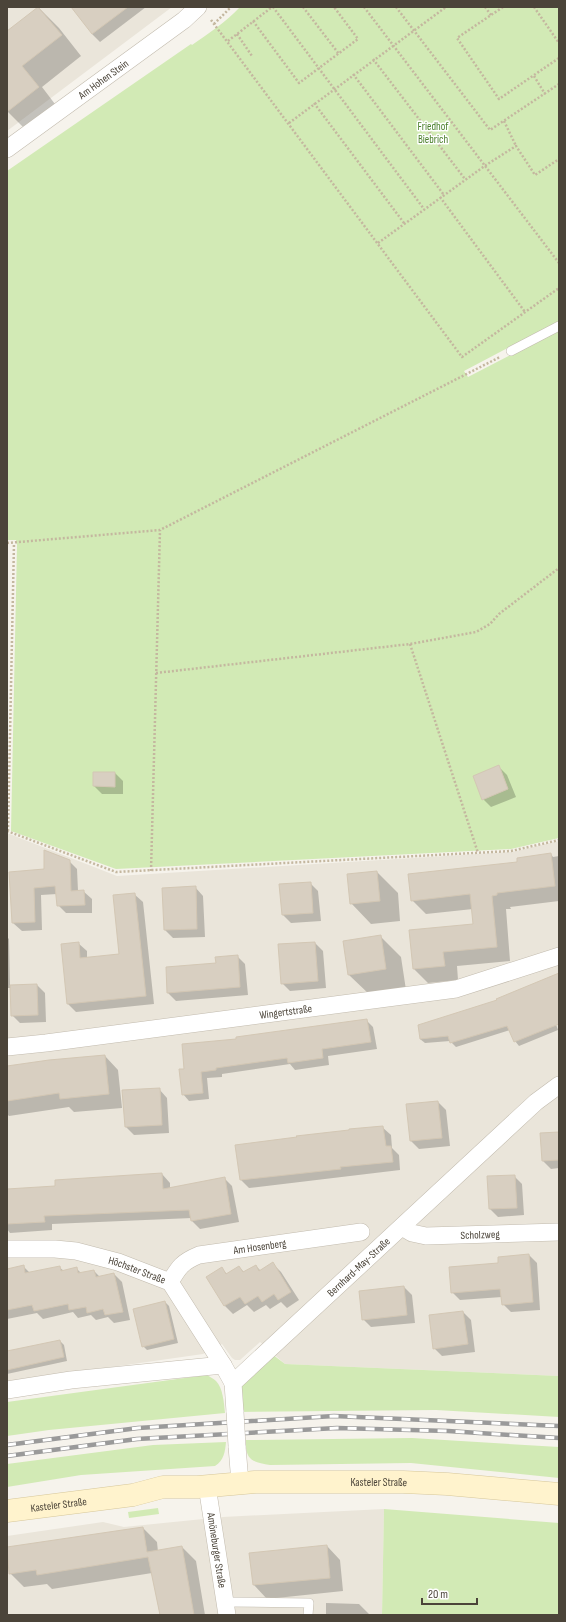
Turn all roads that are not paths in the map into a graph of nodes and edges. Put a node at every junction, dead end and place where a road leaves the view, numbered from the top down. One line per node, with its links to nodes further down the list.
1 (204, 13): 2 (street, Am Hohen Stein)
2 (7, 149)
3 (559, 326): 4 (lane)
4 (511, 351)
5 (559, 956): 6 (street, Wingertstraße)
6 (7, 1047)
7 (559, 1085): 8 (street, Bernhard-May-Straße)
8 (402, 1227): 10 (street, Scholzweg); 14 (street, Bernhard-May-Straße)
9 (361, 1232): 12 (street, Am Hosenberg)
10 (559, 1232)
11 (7, 1249): 12 (street, Höchster Straße)
12 (170, 1282): 13 (street, Höchster Straße)
13 (224, 1365): 14 (street, Höchster Straße); 15 (street)
14 (233, 1383): 16 (street, bridge)
15 (7, 1390)
16 (240, 1483): 17 (main road, Kasteler Straße); 18 (main road, Kasteler Straße)
17 (203, 1486): 19 (main road, Kasteler Straße); 20 (street, Amöneburger Straße)
18 (559, 1494)
19 (7, 1511)
20 (226, 1609): 21 (lane)
21 (308, 1615)

